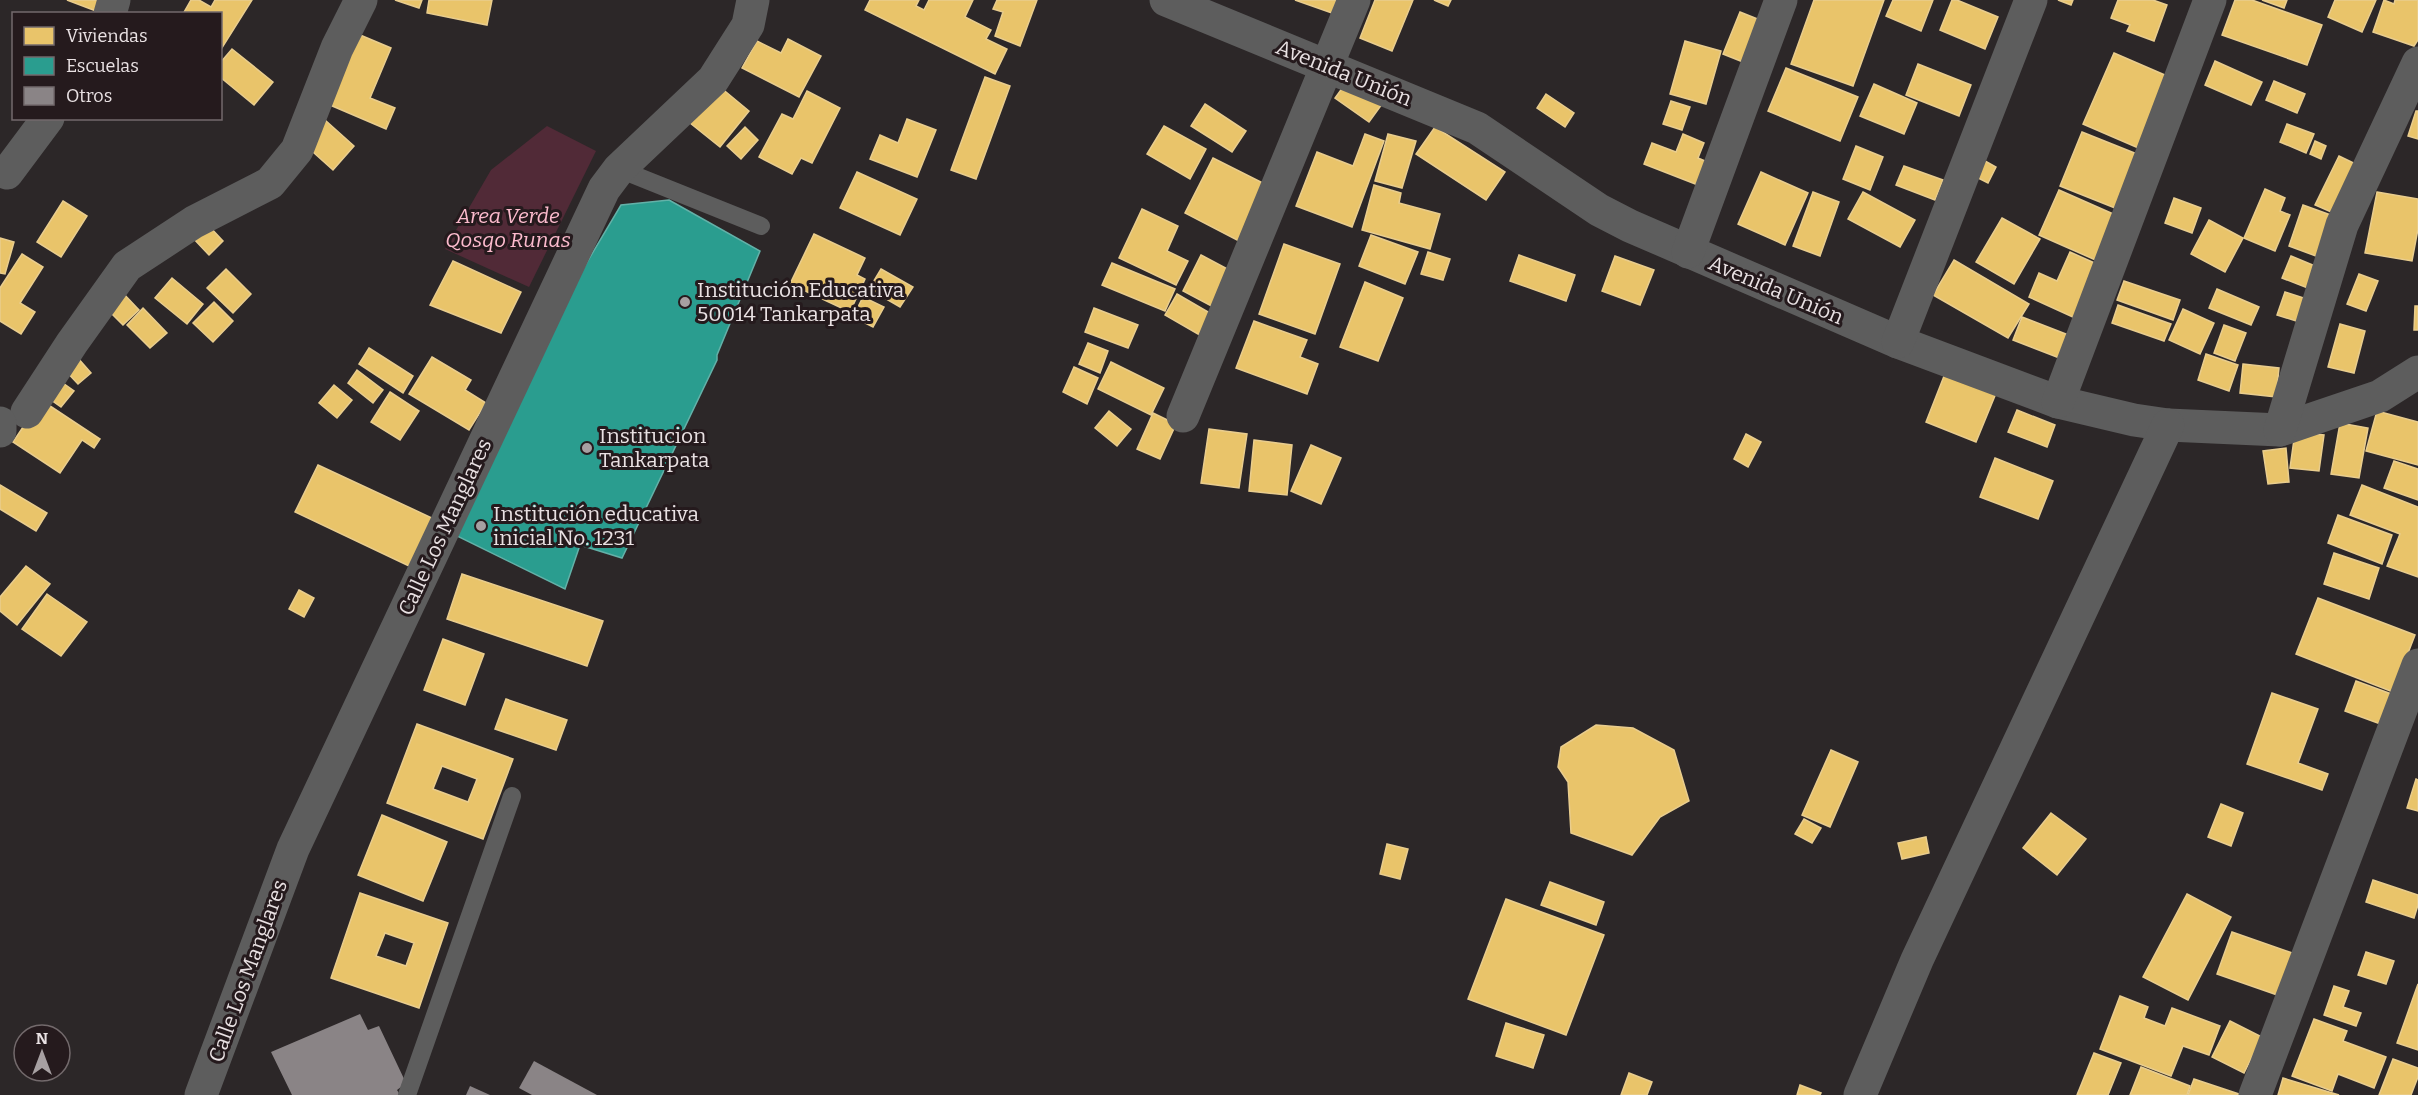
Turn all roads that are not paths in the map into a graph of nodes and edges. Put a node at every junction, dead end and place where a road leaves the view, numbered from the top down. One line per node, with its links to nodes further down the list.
1 (361, 0): 19 (street)
2 (753, 0): 11 (street, Calle Los Manglares)
3 (1166, 0): 9 (street, Avenida Unión)
4 (1354, 0): 9 (street)
5 (1781, 0): 14 (street)
6 (2031, 0): 15 (street)
7 (2210, 0): 17 (street)
8 (2418, 63): 21 (street)
9 (1328, 65): 14 (street, Avenida Unión); 18 (street)
10 (47, 120): 12 (street)
11 (619, 169): 13 (lane); 25 (street, Calle Los Manglares)
12 (7, 173)
13 (761, 226)
14 (1688, 252): 15 (street, Avenida Unión)
15 (1898, 342): 17 (street, Avenida Unión)
16 (2418, 372): 21 (street, Avenida Unión)
17 (2058, 402): 20 (street, Avenida Unión)
18 (1183, 416)
19 (14, 417): 22 (street)
20 (2168, 424): 21 (street, Avenida Unión); 27 (street)
21 (2280, 430)
22 (0, 431)
23 (2418, 665): 28 (street)
24 (512, 796): 26 (lane)
25 (201, 1095)
26 (407, 1095)
27 (1860, 1095)
28 (2255, 1095)

